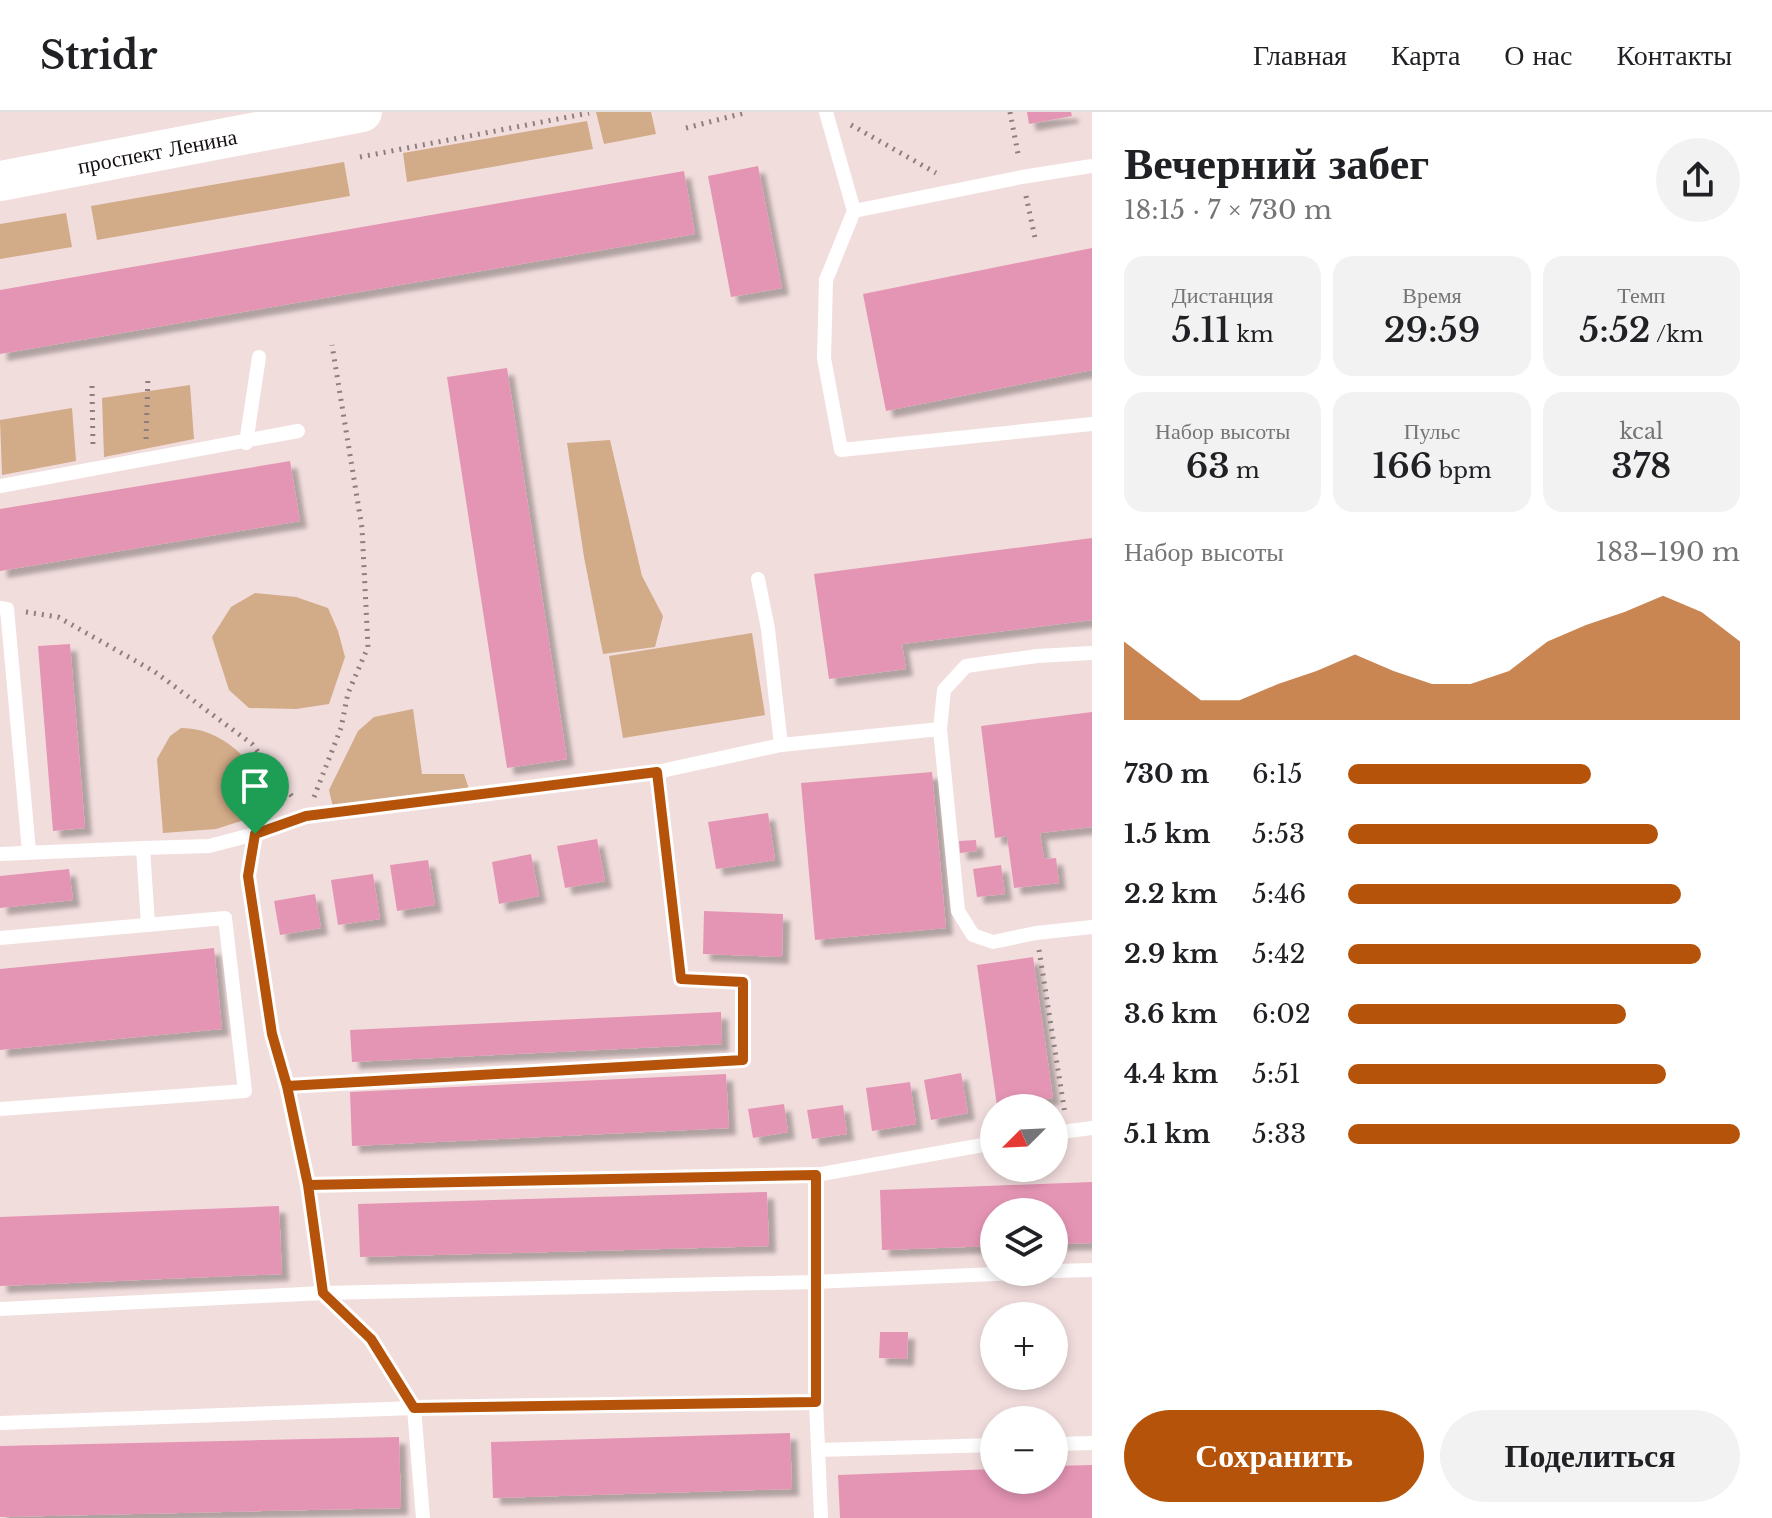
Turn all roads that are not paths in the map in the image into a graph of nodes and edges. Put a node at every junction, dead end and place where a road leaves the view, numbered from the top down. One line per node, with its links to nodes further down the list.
1 (362, 112): 4 (main road, проспект Ленина)
2 (826, 112): 5 (lane)
3 (1092, 166): 5 (lane)
4 (0, 181)
5 (854, 211): 7 (lane)
6 (259, 357): 9 (lane)
7 (1092, 424)
8 (298, 431): 9 (lane)
9 (246, 443): 10 (lane)
10 (0, 486)
11 (758, 579): 15 (lane)
12 (3, 609): 19 (lane)
13 (1092, 653): 14 (lane)
14 (940, 729): 15 (lane); 22 (lane)
15 (781, 745): 16 (lane)
16 (657, 772): 17 (lane); 24 (lane)
17 (255, 834): 18 (lane); 24 (lane)
18 (143, 848): 19 (lane); 21 (lane)
19 (29, 851): 20 (lane)
20 (0, 854)
21 (148, 925): 23 (lane); 25 (lane)
22 (1092, 927)
23 (0, 938)
24 (287, 1086): 30 (lane)
25 (0, 1109)
26 (1092, 1128): 27 (lane)
27 (1068, 1131)
28 (980, 1146): 29 (lane)
29 (816, 1175): 30 (lane); 34 (lane)
30 (308, 1185): 35 (lane)
31 (1092, 1270): 32 (lane)
32 (1068, 1271)
33 (980, 1275): 34 (lane)
34 (814, 1282): 35 (lane); 37 (lane)
35 (323, 1293): 36 (lane); 38 (lane)
36 (0, 1309)
37 (816, 1402): 38 (lane); 43 (lane)
38 (414, 1408): 39 (lane); 44 (lane)
39 (0, 1423)
40 (1092, 1443): 41 (lane)
41 (1068, 1444)
42 (980, 1445): 43 (lane)
43 (818, 1450): 45 (lane)
44 (423, 1518)
45 (821, 1518)

